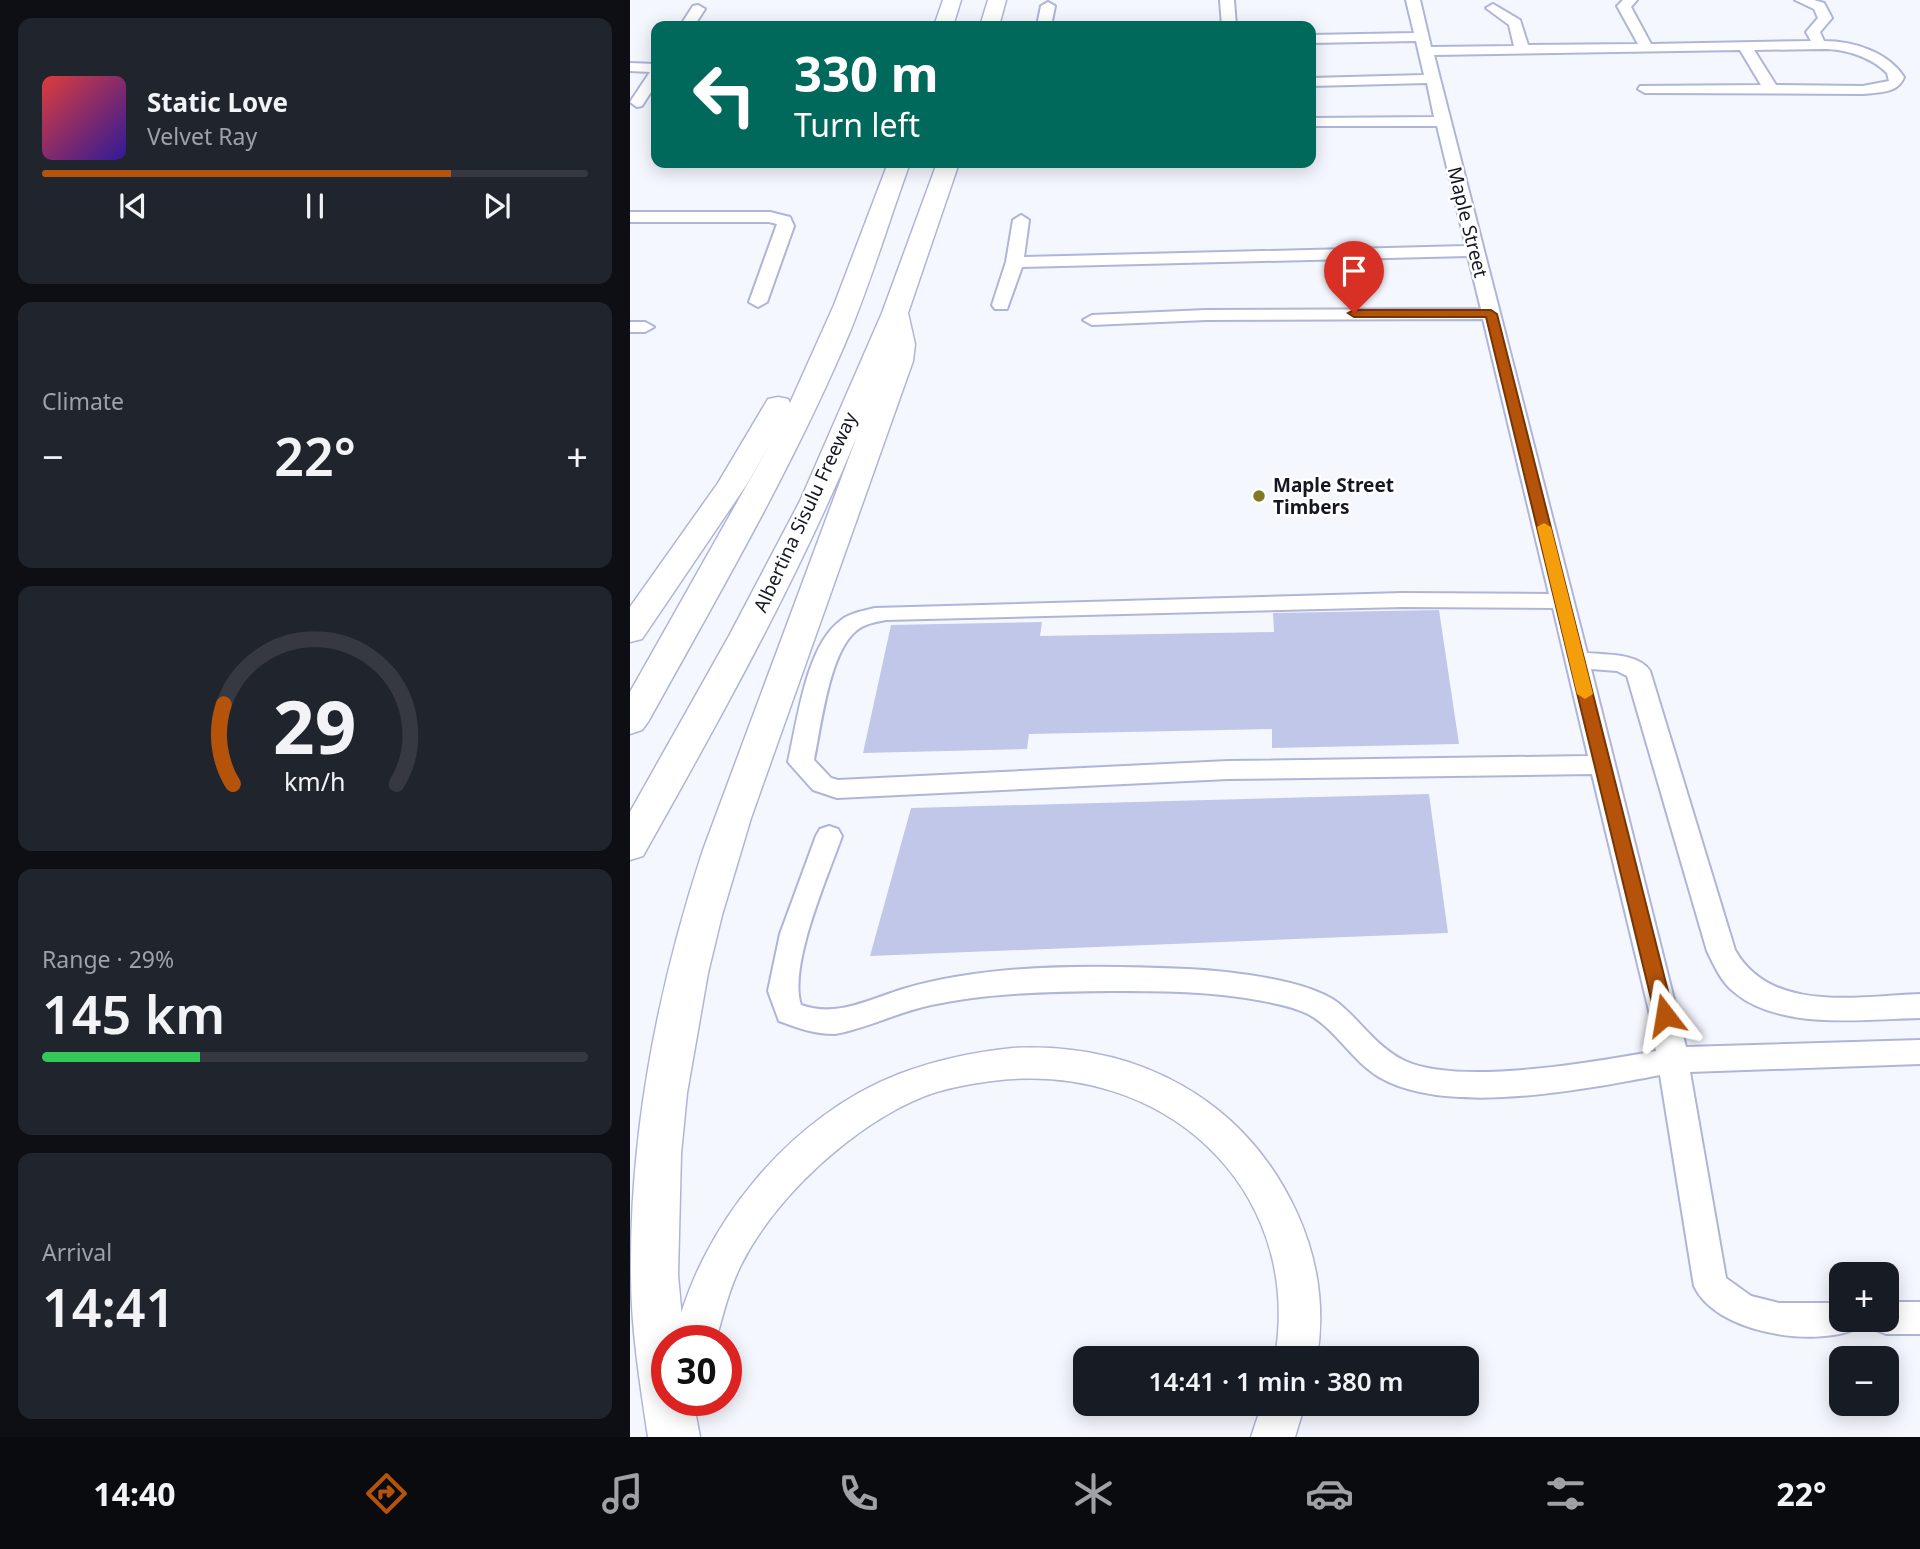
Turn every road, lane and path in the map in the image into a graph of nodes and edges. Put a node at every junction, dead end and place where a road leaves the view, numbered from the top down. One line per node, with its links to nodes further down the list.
1 (952, 0): 11 (highway)
2 (1227, 0): 14 (street)
3 (1413, 0): 16 (street, Maple Street)
4 (1630, 0): 19 (street)
5 (1802, 0): 17 (street)
6 (997, 1): 12 (highway)
7 (1048, 6): 13 (street)
8 (1493, 8): 20 (street)
9 (698, 9): 10 (street)
10 (690, 21)
11 (946, 21)
12 (991, 21)
13 (1045, 21)
14 (1229, 21)
15 (1316, 39): 16 (street)
16 (1424, 44): 20 (street); 23 (street, Maple Street)
17 (1820, 46): 18 (street); 27 (street)
18 (1745, 47): 19 (street); 27 (street)
19 (1647, 48): 20 (street)
20 (1522, 49)
21 (630, 67): 22 (street)
22 (651, 68)
23 (1433, 79): 25 (street); 29 (street, Maple Street)
24 (651, 81): 28 (street)
25 (1316, 82)
26 (1645, 89): 27 (street)
27 (1772, 90)
28 (637, 103)
29 (1443, 121): 30 (street); 35 (street, Maple Street)
30 (1316, 122)
31 (897, 168): 37 (highway)
32 (946, 168): 40 (highway, Albertina Sisulu Freeway)
33 (630, 217): 38 (street)
34 (1021, 220): 36 (street)
35 (1476, 251): 36 (street); 41 (street, Maple Street)
36 (1015, 262): 39 (street)
37 (848, 298): 44 (highway); 46 (highway)
38 (758, 302)
39 (1001, 305)
40 (895, 313): 49 (highway, Albertina Sisulu Freeway); 56 (highway)
41 (1491, 314): 42 (street); 43 (street, Maple Street)
42 (1092, 320)
43 (1562, 601): 45 (street, Maple Street); 47 (street)
44 (630, 631)
45 (1577, 660): 47 (street, Maple Street); 50 (street)
46 (630, 722)
47 (1603, 765): 52 (street, Maple Street)
48 (829, 836): 52 (street)
49 (630, 846)
50 (1920, 1006)
51 (1920, 1052): 52 (street)
52 (1672, 1060): 55 (street, Maple Street)
53 (1899, 1318): 54 (street)
54 (1920, 1318)
55 (1829, 1319)
56 (657, 1325)
57 (699, 1325): 58 (main road)
58 (1299, 1346)
59 (670, 1416): 62 (highway)
60 (688, 1416): 63 (main road)
61 (1280, 1416): 64 (main road)
62 (674, 1437)
63 (687, 1437)
64 (1273, 1437)

